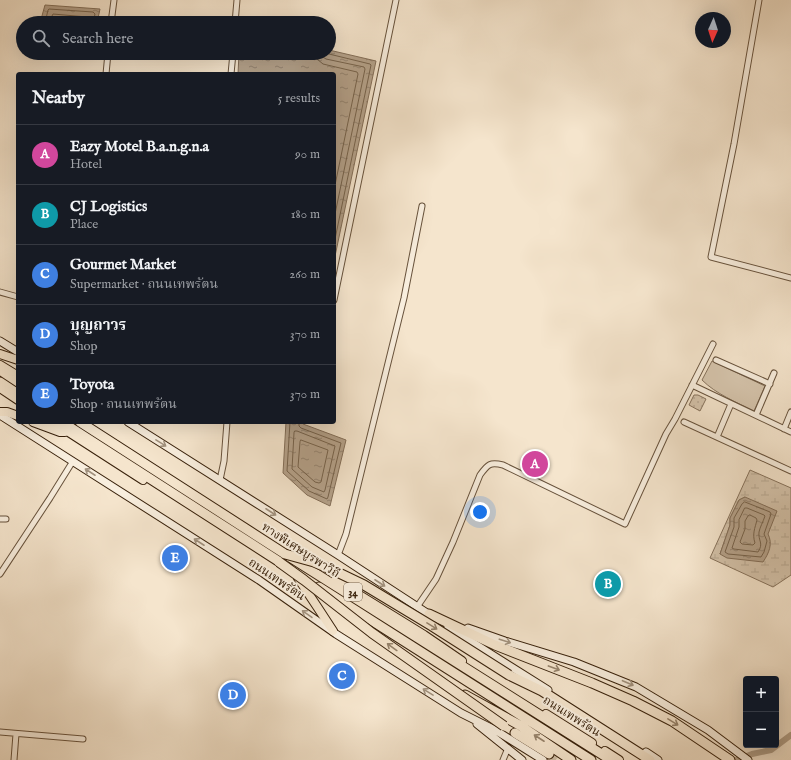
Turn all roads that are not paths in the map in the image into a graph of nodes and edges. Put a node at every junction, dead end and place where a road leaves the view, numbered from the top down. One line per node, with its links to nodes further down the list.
1 (114, 0): 5 (street)
2 (237, 0): 6 (street)
3 (396, 0): 13 (street)
4 (759, 0): 12 (street)
5 (112, 16)
6 (236, 16)
7 (107, 60): 9 (street)
8 (232, 60): 10 (street)
9 (106, 72)
10 (231, 72)
11 (422, 206): 56 (street)
12 (791, 278)
13 (336, 290)
14 (0, 292): 15 (street)
15 (16, 296)
16 (0, 341): 18 (main road)
17 (713, 344): 29 (street)
18 (16, 351)
19 (0, 354): 20 (highway)
20 (16, 359)
21 (716, 360): 28 (street)
22 (0, 365): 25 (highway)
23 (0, 370): 26 (highway)
24 (774, 373): 28 (street)
25 (16, 375)
26 (16, 381)
27 (0, 382): 31 (highway)
28 (770, 384): 37 (street)
29 (692, 385): 33 (street); 60 (street)
30 (0, 388): 32 (highway)
31 (16, 393)
32 (16, 399)
33 (731, 404): 37 (street); 51 (street)
34 (791, 412): 48 (street)
35 (0, 413): 36 (highway); 39 (main road, ถนนเทพรัตน)
36 (16, 415)
37 (756, 416): 48 (street)
38 (684, 422): 51 (street)
39 (16, 424)
40 (17, 424): 52 (main road, ถนนเทพรัตน)
41 (38, 424): 49 (highway)
42 (56, 424): 49 (highway, ถนนเทพรัตน / 34)
43 (65, 424): 57 (highway, ทางพิเศษบูรพาวิถี)
44 (83, 424): 55 (highway, ทางพิเศษบูรพาวิถี)
45 (91, 424): 80 (highway, ถนนเทพรัตน / 34)
46 (131, 424): 54 (main road, ถนนเทพรัตน / 34, one-way to 54)
47 (227, 424): 54 (street)
48 (784, 429): 50 (street)
49 (70, 432): 59 (highway, ถนนเทพรัตน / 34)
50 (791, 432)
51 (717, 437): 53 (street)
52 (73, 461): 58 (street); 62 (main road, ถนนเทพรัตน, one-way to 52)
53 (791, 471)
54 (220, 480): 56 (main road, ถนนเทพรัตน / 34, one-way to 56)
55 (285, 554): 63 (highway, one-way to 63, bridge); 79 (highway, ทางพิเศษบูรพาวิถี, bridge)
56 (338, 555): 60 (main road, ถนนเทพรัตน / 34, one-way to 60)
57 (279, 562): 64 (highway, one-way to 57, bridge); 78 (highway, ทางพิเศษบูรพาวิถี, bridge)
58 (0, 574)
59 (298, 578): 62 (highway); 73 (highway, ถนนเทพรัตน / 34)
60 (417, 607): 61 (main road, ถนนเทพรัตน / 34)
61 (429, 614): 83 (main road, ถนนเทพรัตน / 34); 84 (highway, one-way to 84); 85 (main road, one-way to 85)
62 (333, 631): 65 (main road, ถนนเทพรัตน, one-way to 62)
63 (509, 675): 81 (highway); 82 (highway)
64 (452, 690): 66 (highway, bridge); 77 (highway, one-way to 64, bridge)
65 (461, 713): 71 (main road); 72 (main road, ถนนเทพรัตน)
66 (504, 726)
67 (0, 732): 69 (street)
68 (515, 733): 72 (highway)
69 (16, 734): 70 (street); 74 (street)
70 (83, 739)
71 (508, 748): 75 (street); 76 (main road)
72 (546, 757)
73 (584, 759)
74 (14, 760)
75 (503, 760)
76 (522, 760)
77 (571, 760)
78 (591, 760)
79 (611, 760)
80 (619, 760)
81 (640, 760)
82 (650, 760)
83 (658, 760)
84 (730, 760)
85 (748, 760)

